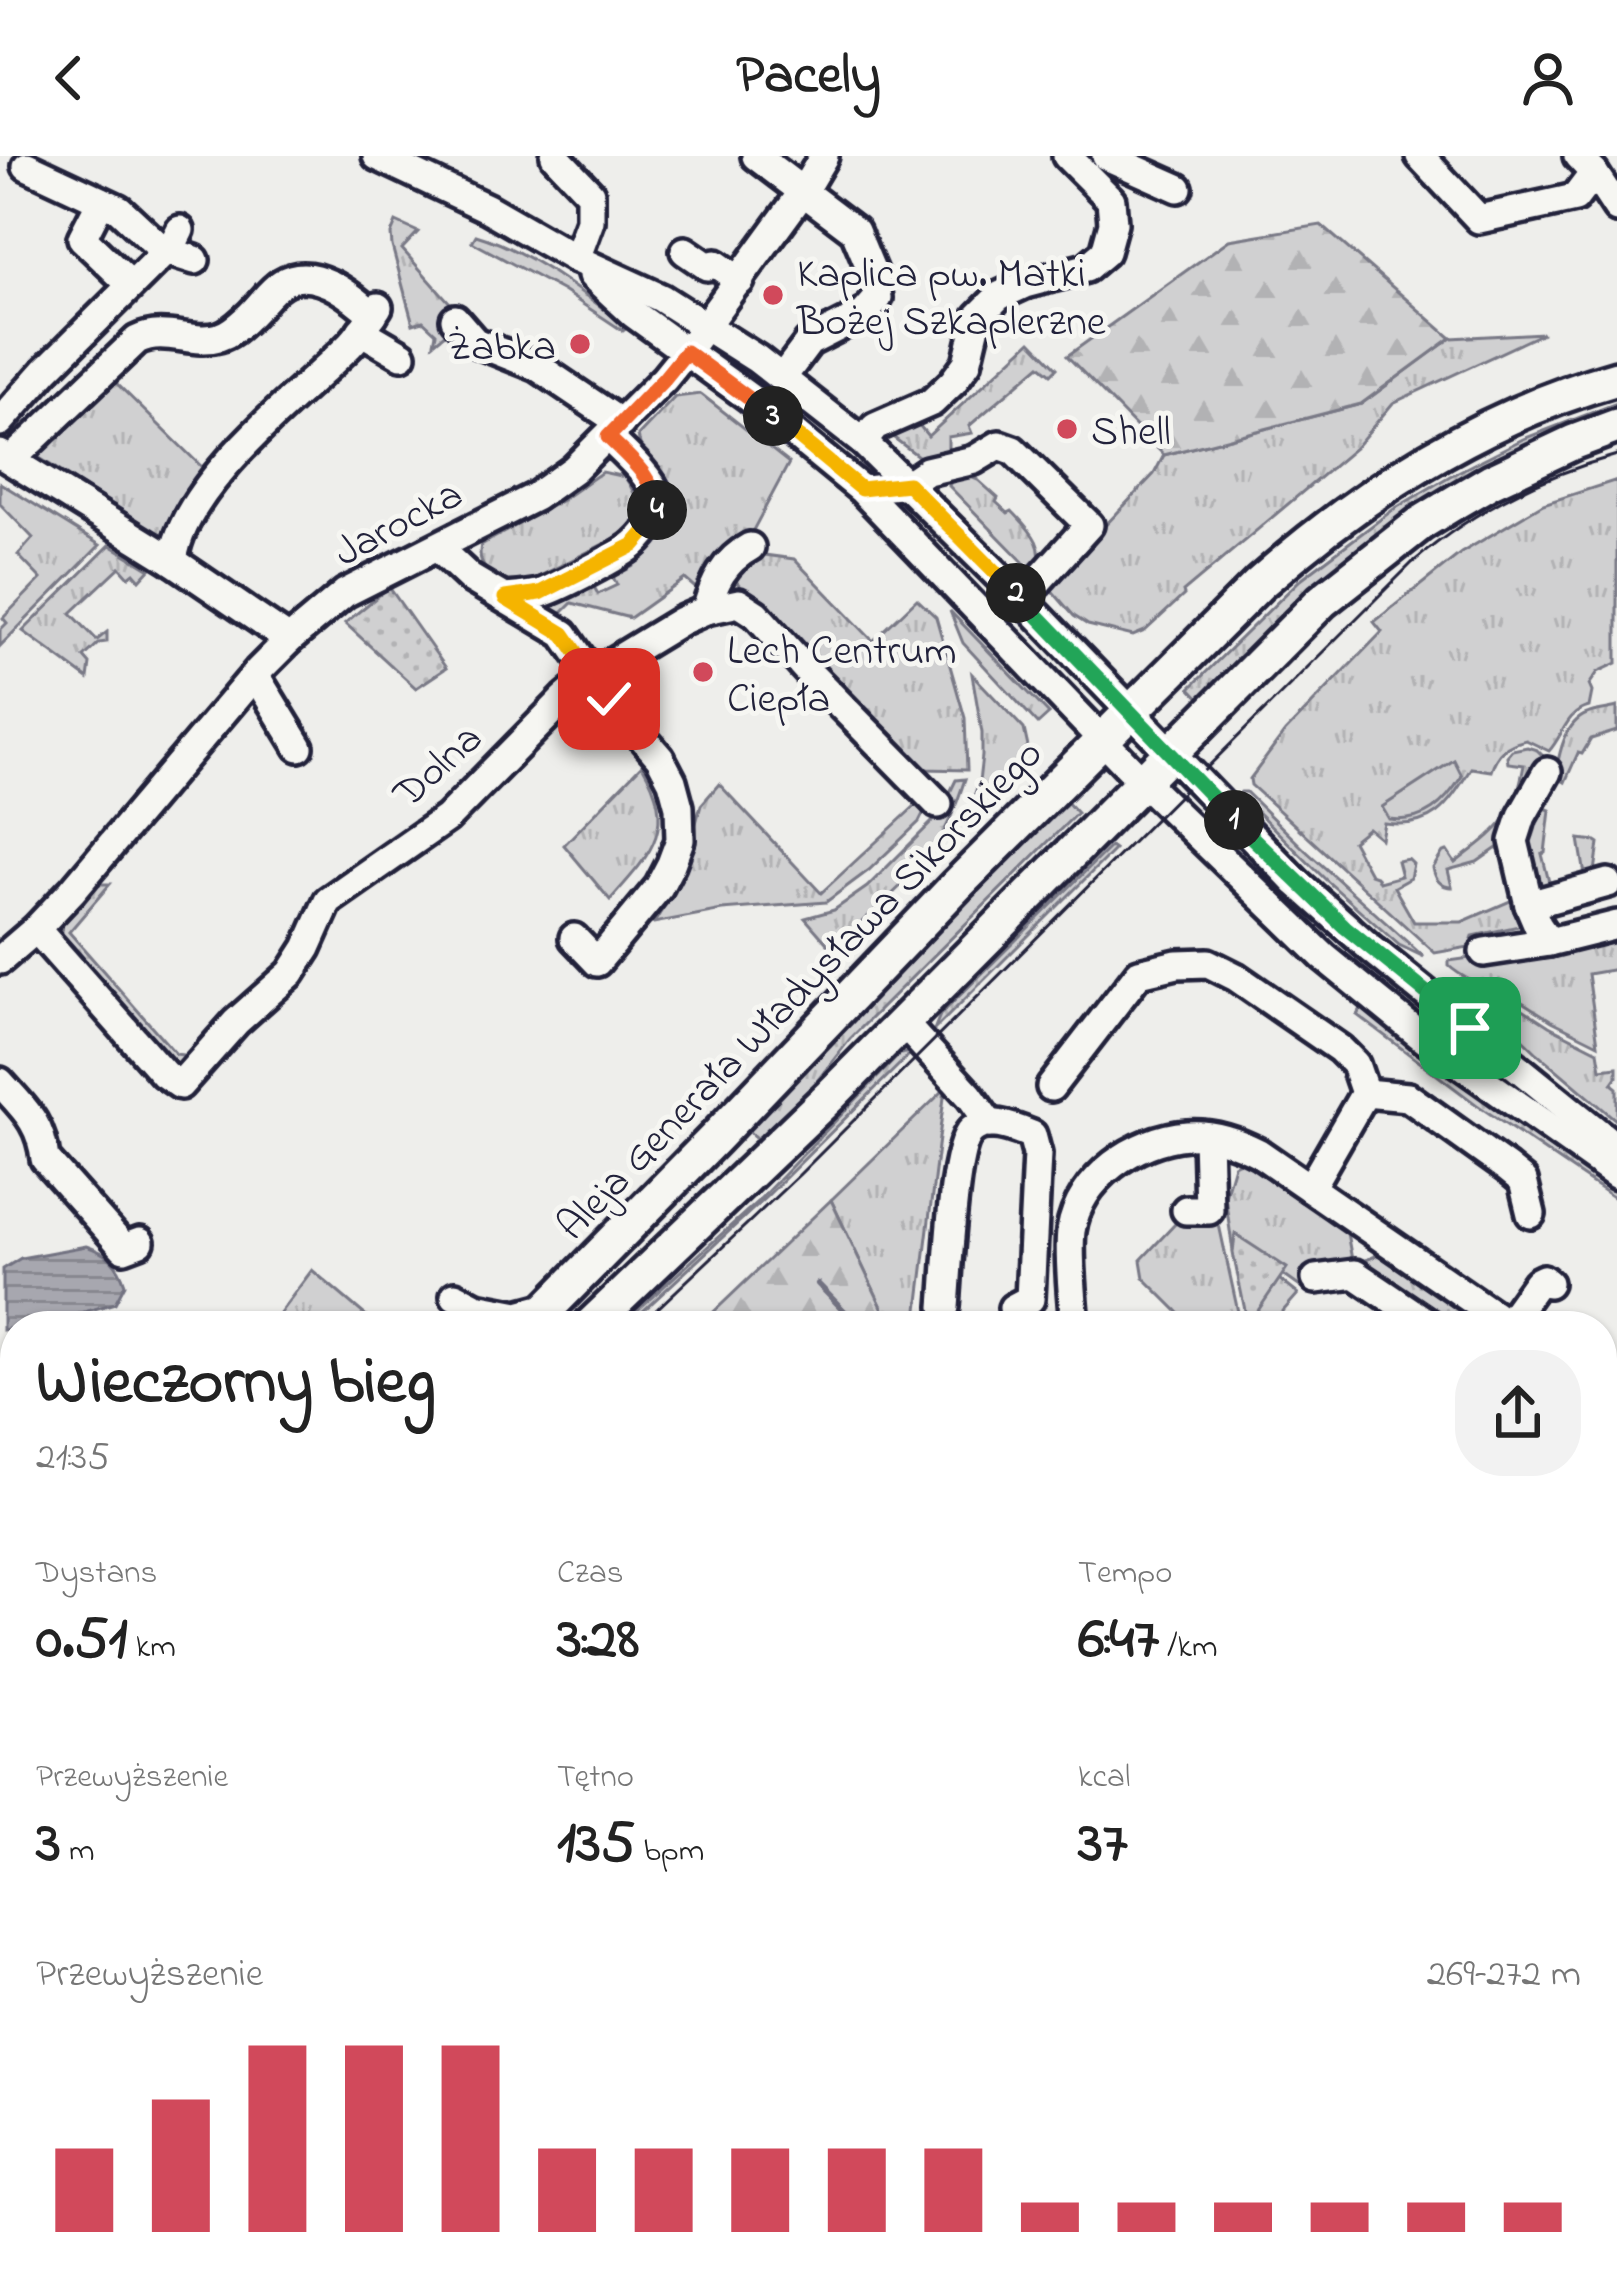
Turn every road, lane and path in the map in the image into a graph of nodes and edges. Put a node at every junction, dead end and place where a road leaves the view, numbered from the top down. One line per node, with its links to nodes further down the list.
1 (376, 156): 16 (street)
2 (555, 156): 16 (street)
3 (756, 156): 11 (street)
4 (824, 156): 11 (street, Jarocka)
5 (1066, 156): 30 (street)
6 (1106, 156): 10 (street)
7 (1420, 156): 8 (street)
8 (1586, 165): 13 (street)
9 (27, 166): 12 (street)
10 (1178, 188)
11 (802, 193): 18 (street, Jarocka); 25 (street)
12 (101, 201): 14 (street); 19 (street)
13 (1617, 208)
14 (172, 240): 17 (street); 19 (street)
15 (685, 251): 18 (street)
16 (576, 259): 22 (street); 23 (street)
17 (195, 260)
18 (740, 281): 22 (street, Jarocka)
19 (130, 284): 27 (street)
20 (371, 317): 24 (street); 31 (street); 36 (street)
21 (455, 319): 29 (street)
22 (706, 326): 23 (street, Jarocka); 25 (street)
23 (686, 352): 29 (street, Jarocka); 33 (street)
24 (402, 355)
25 (782, 378): 30 (street)
26 (1617, 378): 43 (main road, Aleja Generała Władysława Sikorskiego)
27 (0, 422)
28 (1617, 426): 46 (main road, Aleja Generała Władysława Sikorskiego)
29 (615, 430): 35 (street, Jarocka); 37 (street)
30 (863, 442): 32 (street)
31 (6, 457): 36 (street)
32 (908, 484): 33 (street); 38 (street); 38 (street)
33 (861, 489): 44 (street)
34 (750, 547): 39 (street)
35 (438, 548): 37 (street); 40 (street, Jarocka)
36 (173, 561): 40 (street)
37 (505, 598): 42 (street)
38 (1022, 599): 43 (street)
39 (706, 610): 42 (street, Dolna); 49 (street)
40 (289, 640): 41 (street, Jarocka)
41 (255, 675): 45 (street); 53 (street, Jarocka)
42 (592, 675): 53 (street, Dolna); 54 (street)
43 (1130, 712): 44 (main road, Aleja Generała Władysława Sikorskiego); 46 (street)
44 (1103, 740): 48 (street); 64 (main road, Aleja Generała Władysława Sikorskiego)
45 (299, 746)
46 (1170, 754): 48 (main road, Aleja Generała Władysława Sikorskiego); 65 (street)
47 (1547, 772): 51 (street)
48 (1143, 782): 58 (main road, Aleja Generała Władysława Sikorskiego); 67 (street)
49 (938, 804)
50 (1608, 883): 51 (street)
51 (1529, 904): 55 (street)
52 (1617, 926): 55 (street)
53 (35, 929): 57 (street, Jarocka)
54 (574, 938)
55 (1549, 942): 56 (street)
56 (1484, 952)
57 (0, 960)
58 (903, 1023): 62 (street); 66 (main road, Aleja Generała Władysława Sikorskiego)
59 (0, 1082): 71 (street)
60 (1051, 1087): 61 (street)
61 (1365, 1093): 68 (street); 70 (street)
62 (990, 1124): 74 (street); 76 (street)
63 (1207, 1136): 68 (street); 69 (street); 80 (street)
64 (716, 1138): 66 (main road); 78 (main road, Aleja Generała Władysława Sikorskiego)
65 (1617, 1148)
66 (752, 1174): 79 (main road, Aleja Generała Władysława Sikorskiego)
67 (1617, 1175)
68 (1310, 1188): 82 (street)
69 (1186, 1210)
70 (1531, 1214)
71 (140, 1242)
72 (1316, 1280): 81 (street)
73 (1548, 1283): 83 (street)
74 (945, 1307)
75 (460, 1308): 77 (street)
76 (1013, 1308)
77 (497, 1311)
78 (545, 1311)
79 (606, 1311)
80 (1075, 1311)
81 (1410, 1311)
82 (1489, 1311)
83 (1518, 1311)

